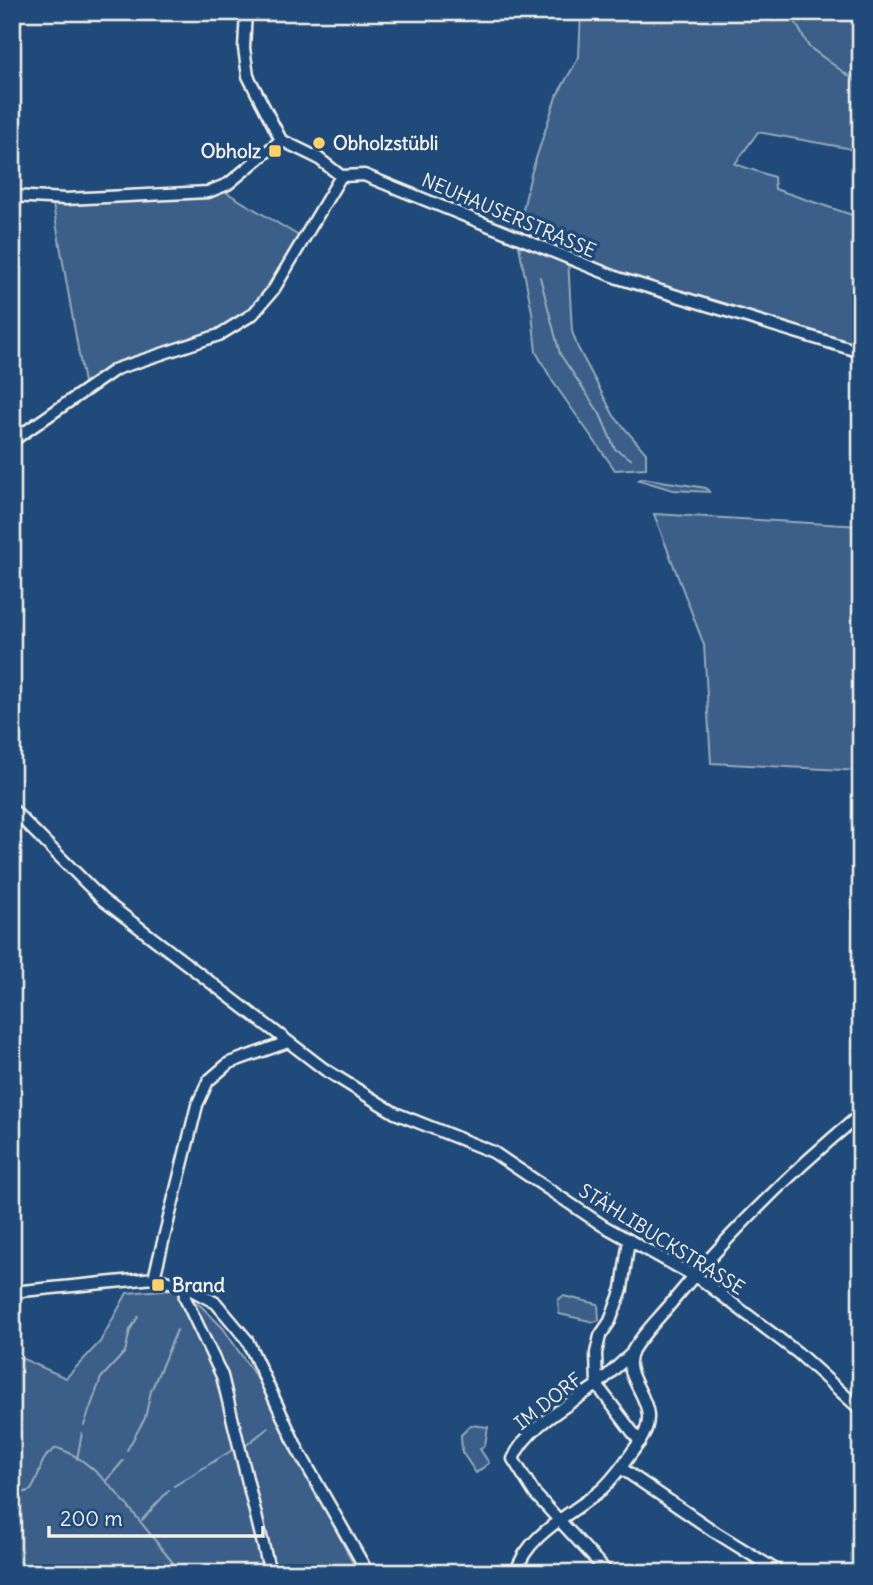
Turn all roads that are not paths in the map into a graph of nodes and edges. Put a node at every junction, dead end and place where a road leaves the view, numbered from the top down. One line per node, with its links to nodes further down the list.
1 (246, 12): 2 (street)
2 (281, 140): 3 (street); 4 (street)
3 (341, 176): 5 (street, NEUHAUSERSTRASSE); 6 (street)
4 (12, 196)
5 (861, 352)
6 (12, 441)
7 (12, 808): 8 (street, STÄHLIBUCKSTRASSE)
8 (288, 1042): 10 (street, STÄHLIBUCKSTRASSE); 12 (street)
9 (861, 1114): 11 (street)
10 (629, 1240): 11 (street, STÄHLIBUCKSTRASSE); 16 (street, IM DORF)
11 (694, 1275): 15 (street); 17 (street, STÄHLIBUCKSTRASSE)
12 (154, 1278): 13 (street); 14 (street)
13 (184, 1286): 21 (street); 22 (street)
14 (12, 1292)
15 (632, 1353): 16 (street); 18 (street)
16 (597, 1385): 18 (street); 20 (street, IM DORF)
17 (861, 1410)
18 (640, 1442): 19 (street)
19 (621, 1468): 20 (street); 25 (street)
20 (559, 1521): 23 (street); 24 (street)
21 (270, 1573)
22 (368, 1573)
23 (516, 1573)
24 (608, 1573)
25 (781, 1573)

